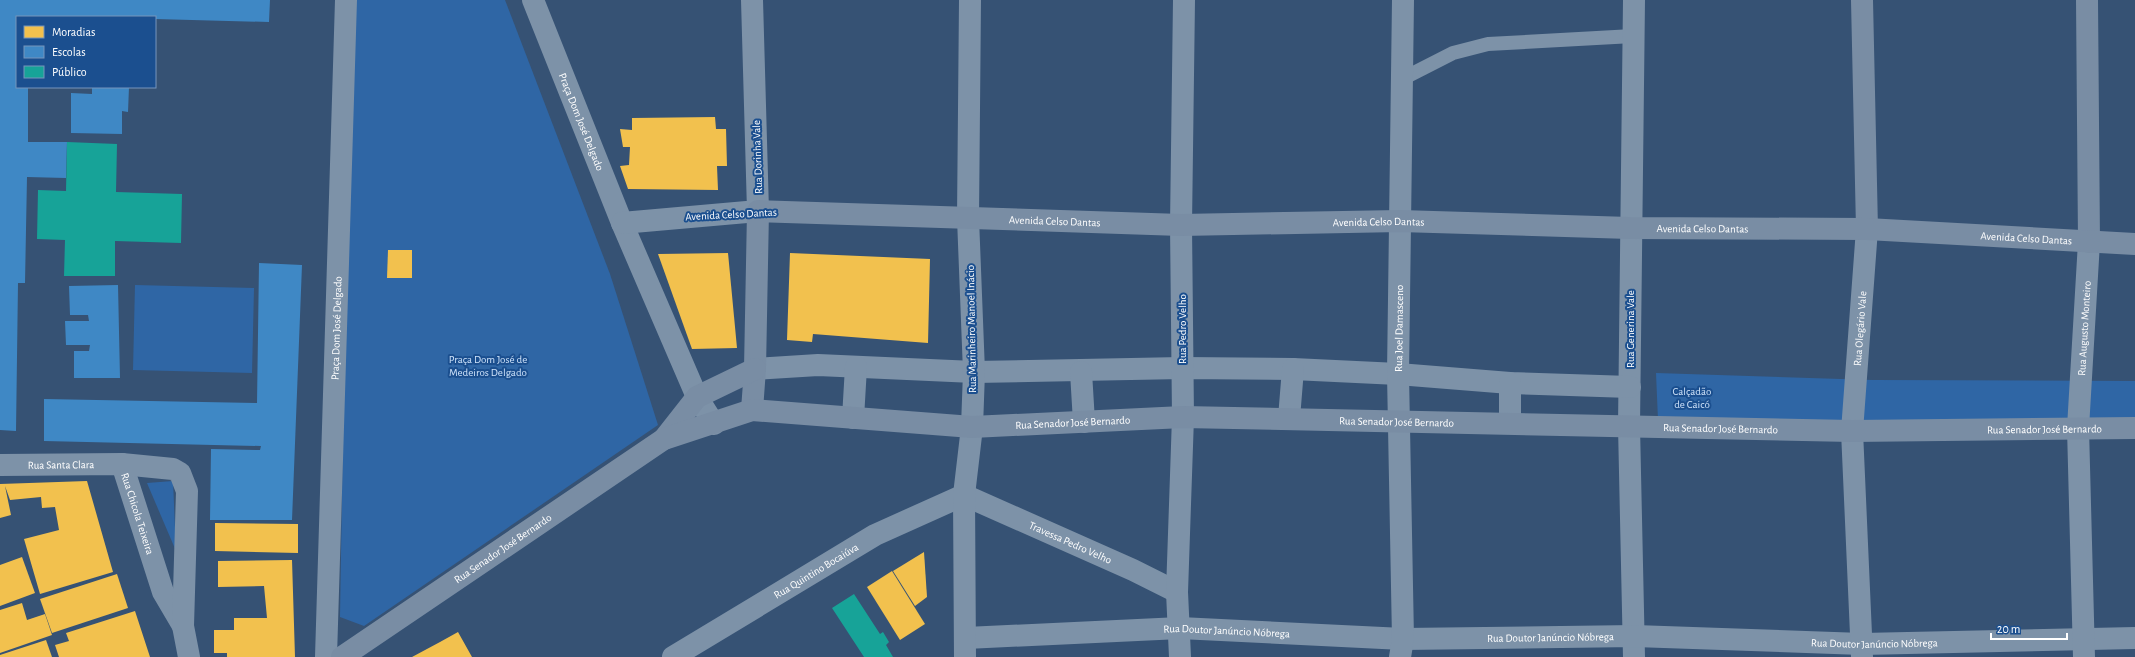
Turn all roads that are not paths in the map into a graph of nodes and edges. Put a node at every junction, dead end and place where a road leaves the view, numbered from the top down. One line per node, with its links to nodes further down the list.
1 (346, 0): 58 (street, Praça Dom José Delgado)
2 (533, 0): 15 (street, Praça Dom José Delgado)
3 (752, 0): 12 (street, Rua Dorinha Vale)
4 (970, 0): 13 (street, Rua Marinheiro Manoel Inácio)
5 (1184, 0): 16 (street, Rua Pedro Velho)
6 (1403, 0): 11 (street, Rua Joel Damasceno)
7 (1634, 0): 10 (street, Rua Generina Vale)
8 (1862, 0): 18 (main road, Rua Olegário Vale)
9 (2087, 0): 19 (main road, Rua Augusto Monteiro)
10 (1633, 36): 11 (lane); 17 (street, Rua Generina Vale)
11 (1402, 79): 14 (street, Rua Joel Damasceno)
12 (758, 211): 13 (main road, Avenida Celso Dantas); 15 (street, Avenida Celso Dantas); 23 (main road, Rua Dorinha Vale)
13 (968, 218): 16 (main road, Avenida Celso Dantas); 25 (street, Rua Marinheiro Manoel Inácio)
14 (1400, 221): 16 (main road, Avenida Celso Dantas); 17 (main road, Avenida Celso Dantas); 27 (street, Rua Joel Damasceno)
15 (622, 223): 30 (street, Praça Dom José Delgado)
16 (1181, 225): 22 (street, Rua Pedro Velho)
17 (1630, 228): 18 (main road, Avenida Celso Dantas); 29 (street, Rua Generina Vale)
18 (1867, 229): 19 (main road, Avenida Celso Dantas); 43 (street, Rua Olegário Vale)
19 (2089, 242): 20 (main road, Avenida Celso Dantas); 41 (street, Rua Augusto Monteiro)
20 (2135, 244)
21 (856, 367): 23 (street, Rua Senador José Bernardo); 25 (street, Rua Senador José Bernardo); 32 (street)
22 (1182, 368): 24 (street, Rua Senador José Bernardo); 26 (street, Rua Senador José Bernardo); 33 (street, Rua Pedro Velho)
23 (756, 369): 30 (main road, Rua Senador José Bernardo); 31 (main road, Rua Dorinha Vale)
24 (1293, 369): 27 (street, Rua Senador José Bernardo); 34 (street)
25 (974, 372): 26 (street, Rua Senador José Bernardo); 40 (street, Rua Marinheiro Manoel Inácio)
26 (1080, 372): 36 (street)
27 (1398, 374): 28 (street, Rua Senador José Bernardo); 35 (street, Rua Joel Damasceno)
28 (1510, 383): 29 (street, Rua Senador José Bernardo); 37 (street)
29 (1630, 387): 39 (street, Rua Generina Vale)
30 (697, 397): 38 (street, Praça Dom José Delgado); 44 (main road, Rua Senador José Bernardo)
31 (752, 410): 32 (main road, Rua Senador José Bernardo); 38 (main road, Rua Senador José Bernardo)
32 (853, 418): 40 (main road, Rua Senador José Bernardo)
33 (1183, 418): 34 (main road, Rua Senador José Bernardo); 36 (main road, Rua Senador José Bernardo); 48 (street, Rua Pedro Velho)
34 (1289, 418): 35 (main road, Rua Senador José Bernardo)
35 (1398, 421): 37 (main road, Rua Senador José Bernardo); 54 (street, Rua Joel Damasceno)
36 (1084, 422): 40 (main road, Rua Senador José Bernardo)
37 (1510, 423): 39 (main road, Rua Senador José Bernardo)
38 (714, 424): 44 (main road, Rua Senador José Bernardo)
39 (1629, 426): 43 (main road, Rua Senador José Bernardo); 53 (street, Rua Generina Vale)
40 (972, 427): 47 (street, Rua Marinheiro Manoel Inácio)
41 (2078, 428): 42 (main road, Rua Senador José Bernardo); 43 (main road, Rua Senador José Bernardo); 55 (street, Rua Augusto Monteiro)
42 (2135, 428)
43 (1852, 431): 56 (street, Rua Olegário Vale)
44 (664, 439): 59 (main road, Rua Senador José Bernardo)
45 (122, 464): 46 (street, Rua Santa Clara); 49 (street, Rua Chicola Teixeira); 49 (street, Rua Chicola Teixeira)
46 (0, 465)
47 (964, 495): 48 (street, Travessa Pedro Velho); 52 (street, Rua Marinheiro Manoel Inácio); 60 (street, Rua Quintino Bocaiúva)
48 (1177, 592): 50 (street, Rua Pedro Velho)
49 (183, 626): 57 (street, Rua Chicola Teixeira)
50 (1180, 628): 52 (street, Rua Doutor Janúncio Nóbrega); 54 (street, Rua Doutor Janúncio Nóbrega); 61 (street, Rua Pedro Velho)
51 (2135, 638): 55 (street, Rua Doutor Janúncio Nóbrega)
52 (965, 647)
53 (1635, 647): 54 (street, Rua Doutor Janúncio Nóbrega); 56 (street, Rua Doutor Janúncio Nóbrega)
54 (1402, 648)
55 (2084, 648): 56 (street, Rua Doutor Janúncio Nóbrega)
56 (1862, 651)
57 (189, 657)
58 (326, 657)
59 (342, 657)
60 (673, 657)
61 (1180, 657)

